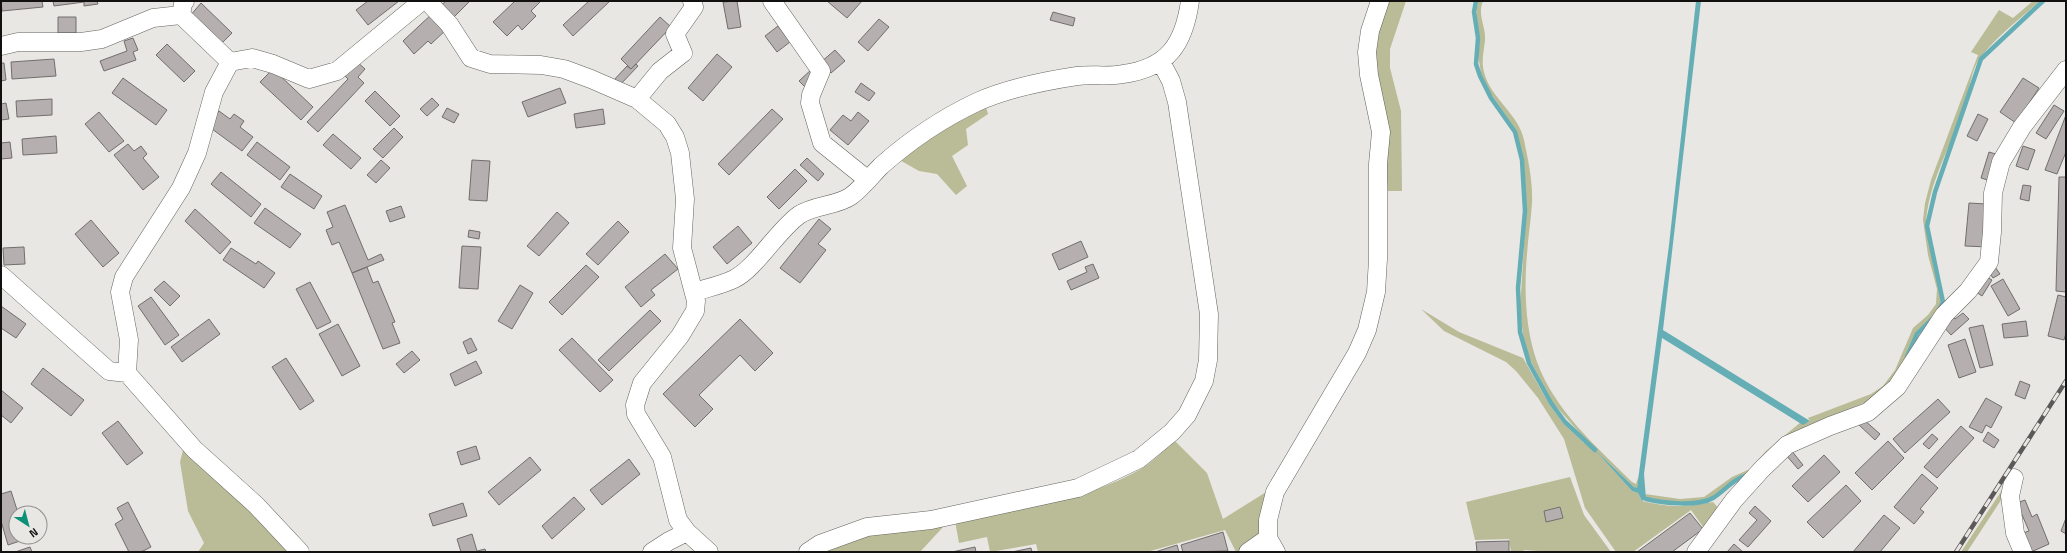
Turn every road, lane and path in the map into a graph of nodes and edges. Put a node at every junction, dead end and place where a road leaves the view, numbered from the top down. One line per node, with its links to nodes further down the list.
1 (422, 1): 9 (street)
2 (427, 1): 12 (street)
3 (692, 1): 12 (street)
4 (772, 1): 13 (street)
5 (1190, 1): 10 (street)
6 (1380, 1): 19 (street)
7 (183, 8): 8 (street); 9 (street)
8 (1, 46)
9 (230, 62): 16 (street)
10 (1161, 62): 13 (street); 23 (street)
11 (2066, 70): 25 (street)
12 (637, 99): 15 (street)
13 (868, 180): 15 (street)
14 (1, 275): 16 (street)
15 (694, 292): 18 (street)
16 (127, 373): 20 (street)
17 (2014, 478): 26 (street)
18 (687, 532): 21 (street); 22 (street)
19 (1272, 545): 24 (street)
20 (300, 552)
21 (652, 552)
22 (709, 552)
23 (808, 552)
24 (1248, 552)
25 (1696, 552)
26 (2023, 552)

